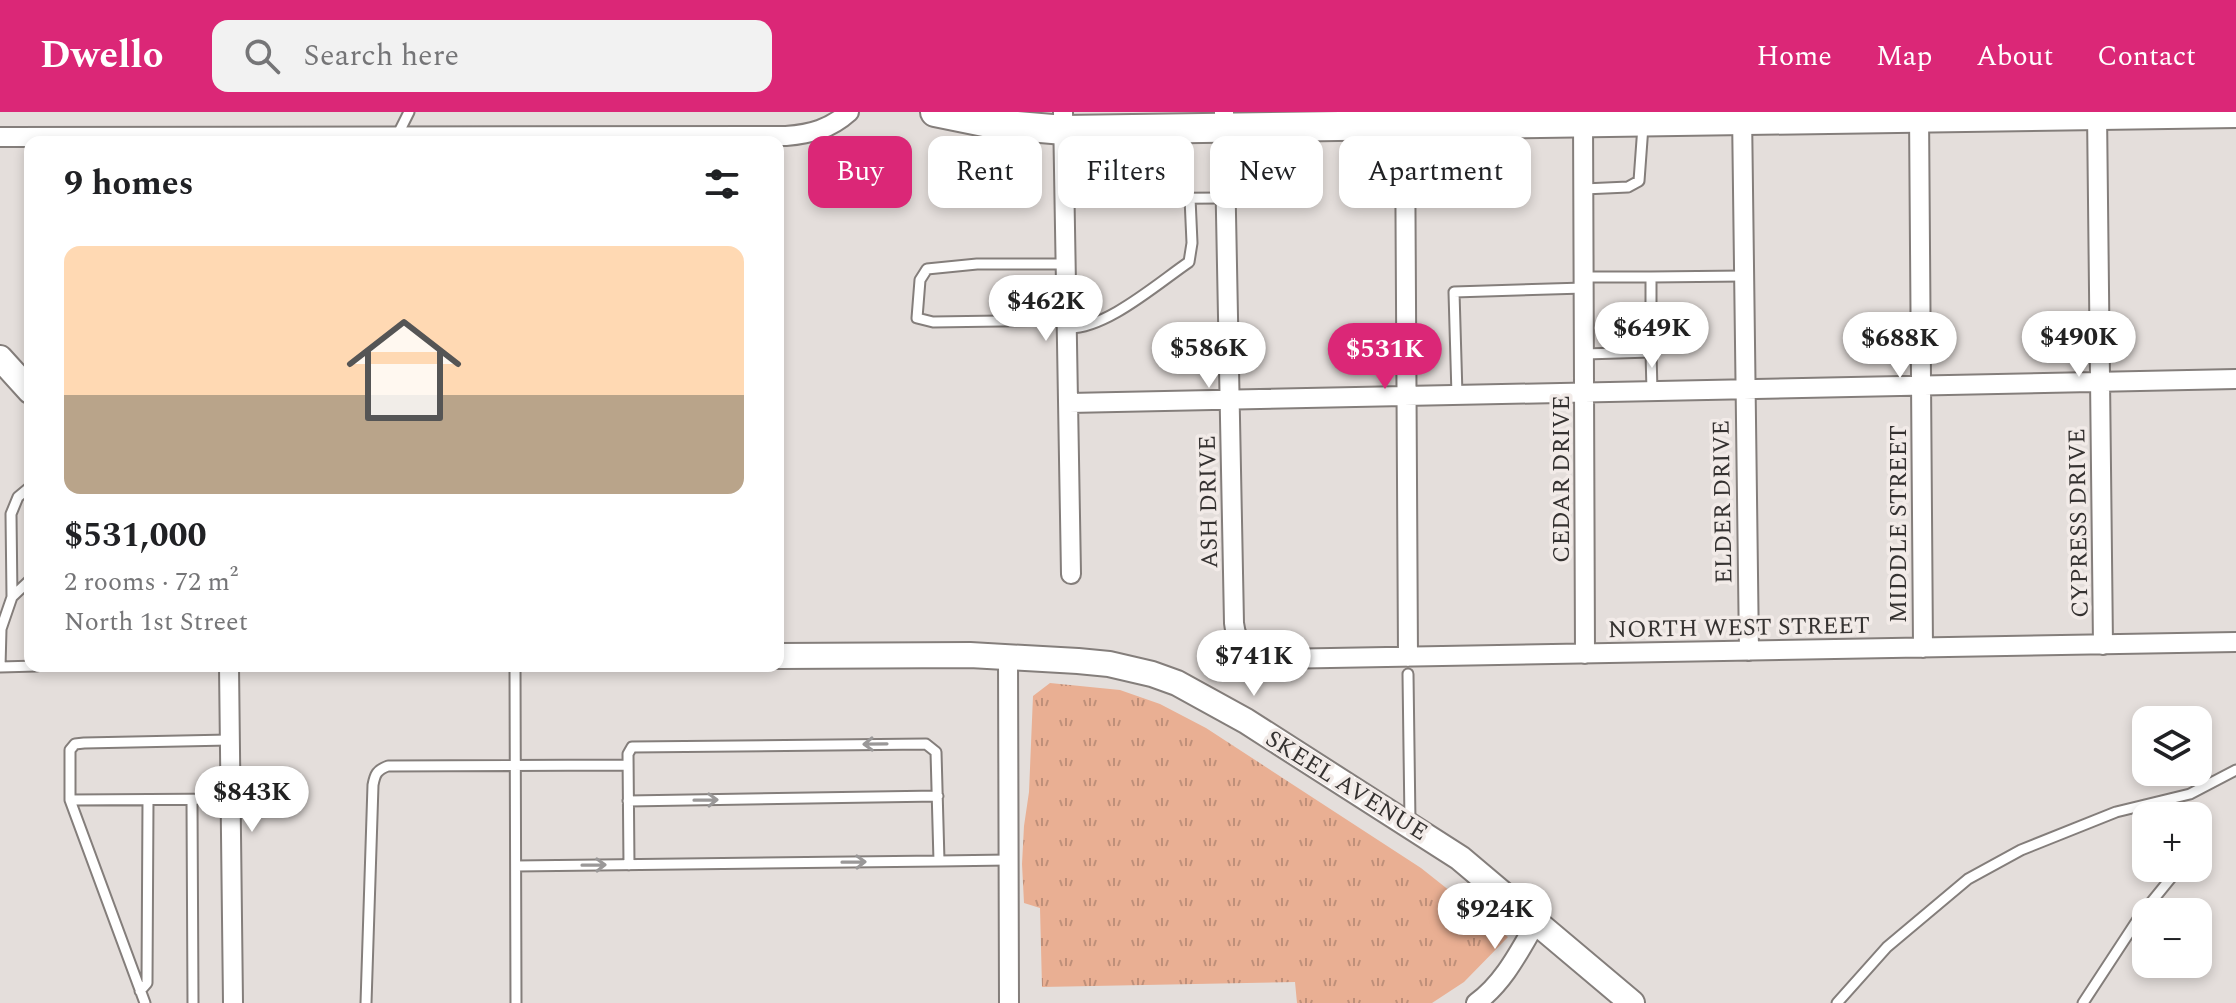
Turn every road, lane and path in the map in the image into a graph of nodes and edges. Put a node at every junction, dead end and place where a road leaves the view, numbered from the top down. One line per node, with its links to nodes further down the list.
1 (409, 112): 13 (lane)
2 (849, 112): 13 (street)
3 (935, 112): 11 (main road)
4 (2236, 113): 5 (main road)
5 (2098, 114): 6 (main road); 29 (street, CYPRESS DRIVE)
6 (1919, 115): 7 (main road); 31 (street, MIDDLE STREET)
7 (1742, 116): 12 (main road); 21 (street, ELDER DRIVE)
8 (1583, 118): 9 (main road); 12 (main road); 16 (street, CEDAR DRIVE)
9 (1405, 119): 10 (main road); 36 (street)
10 (1224, 120): 11 (main road)
11 (1064, 121)
12 (1643, 123): 16 (lane)
13 (397, 136)
14 (0, 137): 15 (street)
15 (24, 137)
16 (1584, 189): 23 (street, CEDAR DRIVE)
17 (1065, 208): 20 (street)
18 (1190, 208): 24 (lane)
19 (1226, 208): 37 (street, ASH DRIVE)
20 (1066, 264): 24 (street); 24 (lane)
21 (1744, 276): 22 (lane); 32 (street, ELDER DRIVE)
22 (1651, 277): 23 (lane); 25 (lane)
23 (1584, 283): 26 (street, CEDAR DRIVE); 35 (lane)
24 (1067, 324): 38 (street)
25 (1651, 352): 26 (lane); 33 (lane)
26 (1585, 354): 34 (street, CEDAR DRIVE)
27 (0, 358): 30 (street)
28 (2236, 379): 29 (street)
29 (2100, 382): 31 (street); 44 (street, CYPRESS DRIVE)
30 (24, 384)
31 (1921, 386): 32 (street); 46 (street, MIDDLE STREET)
32 (1745, 389): 33 (street); 47 (street, ELDER DRIVE)
33 (1652, 391): 34 (street)
34 (1585, 393): 35 (street); 48 (street, CEDAR DRIVE)
35 (1457, 395): 36 (street)
36 (1406, 396): 37 (street); 51 (street)
37 (1230, 400): 38 (street); 45 (street, ASH DRIVE)
38 (1069, 403): 40 (street)
39 (24, 492): 42 (lane)
40 (1071, 574)
41 (24, 586): 42 (lane)
42 (12, 597): 53 (lane)
43 (2236, 642): 44 (street, NORTH WEST STREET)
44 (2103, 645): 46 (street, NORTH WEST STREET)
45 (1245, 648): 51 (street, NORTH WEST STREET)
46 (1923, 648): 47 (street, NORTH WEST STREET)
47 (1749, 651): 48 (street, NORTH WEST STREET)
48 (1585, 654): 51 (street, NORTH WEST STREET)
49 (784, 656): 50 (street, SKEEL AVENUE)
50 (1008, 656): 68 (street, SKEEL AVENUE); 69 (street)
51 (1408, 665): 68 (lane)
52 (24, 666): 53 (lane)
53 (0, 667)
54 (229, 672): 56 (street)
55 (515, 672): 58 (lane)
56 (229, 740): 62 (street); 63 (lane)
57 (628, 765): 58 (lane); 60 (lane, one-way to 57); 66 (lane)
58 (515, 766): 72 (lane); 79 (lane)
59 (2236, 770): 61 (lane)
60 (938, 796): 66 (lane, one-way to 60); 70 (lane)
61 (2174, 798): 67 (lane); 84 (lane)
62 (230, 799): 65 (lane); 78 (street)
63 (70, 800): 64 (lane); 75 (lane)
64 (148, 800): 65 (lane); 75 (lane)
65 (192, 800): 77 (lane)
66 (628, 801): 71 (lane)
67 (2175, 802)
68 (1410, 825): 74 (street, SKEEL AVENUE)
69 (1009, 860): 70 (lane); 81 (street)
70 (939, 861): 71 (lane, one-way to 70)
71 (629, 865): 72 (lane, one-way to 71)
72 (516, 866): 80 (lane)
73 (2168, 882): 85 (lane)
74 (1537, 921): 82 (street); 83 (street, SKEEL AVENUE)
75 (140, 991): 76 (lane)
76 (145, 1003)
77 (193, 1003)
78 (233, 1003)
79 (366, 1003)
80 (516, 1003)
81 (1009, 1003)
82 (1476, 1003)
83 (1632, 1003)
84 (1837, 1003)
85 (2083, 1003)

